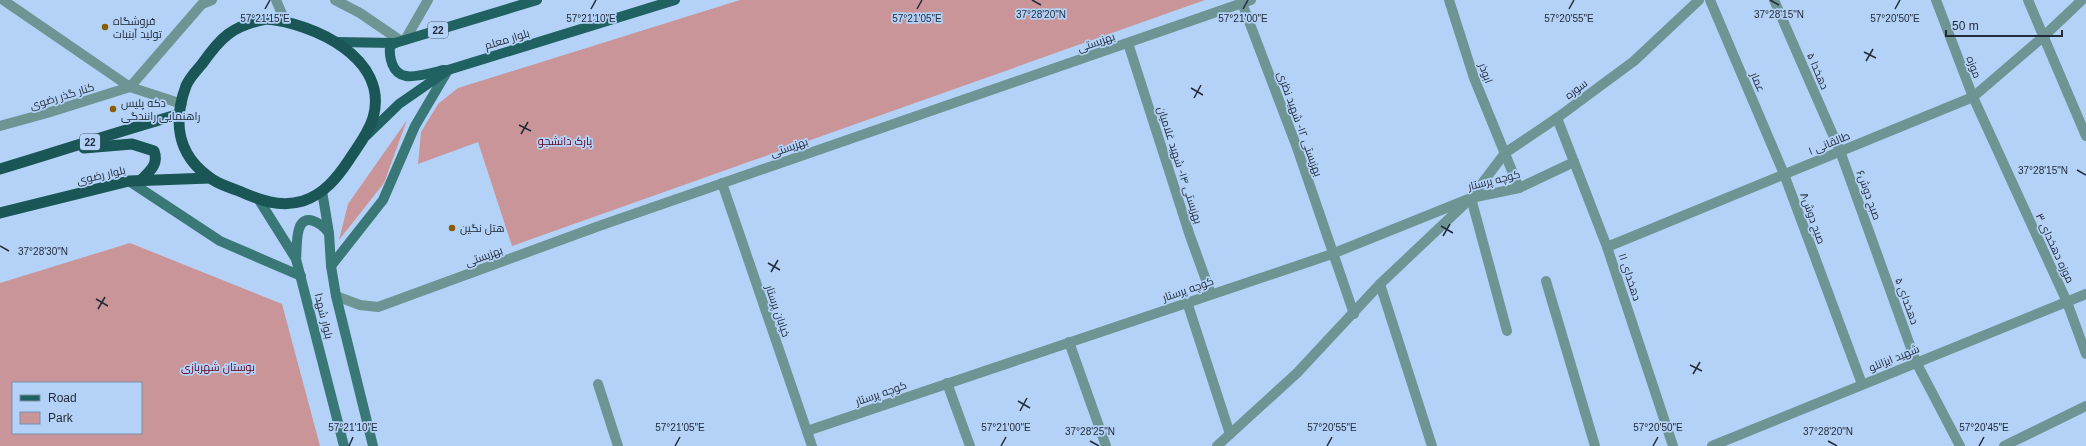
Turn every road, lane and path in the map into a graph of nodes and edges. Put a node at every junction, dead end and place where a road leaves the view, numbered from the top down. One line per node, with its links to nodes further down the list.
1 (3, 0): 22 (street)
2 (212, 0): 22 (street)
3 (276, 0): 16 (street)
4 (335, 0): 18 (street)
5 (428, 0): 18 (street)
6 (537, 0): 18 (main road, 22)
7 (675, 0): 21 (main road, بلوار معلم)
8 (1449, 0): 31 (street, ابوذر)
9 (1699, 0): 25 (street, سوره)
10 (1710, 0): 34 (street, عمار)
11 (1774, 0): 30 (street, دهخدا ۵)
12 (1936, 0): 23 (street, موزه)
13 (2028, 0): 17 (street)
14 (2082, 0): 17 (street, طالقانی ۱)
15 (1246, 2): 20 (street, بهزیستی); 48 (street, بهزیستی ۱۲- شهید نظری)
16 (285, 20): 19 (highway); 24 (highway)
17 (2044, 36): 23 (street, طالقانی ۱); 27 (street)
18 (401, 41): 19 (main road, 22); 21 (main road)
19 (336, 42): 28 (highway)
20 (1128, 43): 38 (street, بهزیستی); 54 (street, بهزیستی ۱۴- شهید غلامیان)
21 (448, 70): 28 (main road, بلوار معلم); 50 (main road)
22 (130, 86): 24 (street); 26 (street, کنار گذر رضوی)
23 (1973, 97): 30 (street, طالقانی ۱); 42 (street, موزه)
24 (181, 109): 29 (highway, 22); 35 (highway)
25 (1557, 118): 31 (street, سوره); 32 (street, دهخدای ۱۱)
26 (0, 126)
27 (2086, 136)
28 (365, 137): 40 (highway)
29 (70, 148): 33 (highway, 22); 36 (highway)
30 (1840, 151): 34 (street, طالقانی ۱); 47 (street, صبح دوش۶)
31 (1505, 153): 39 (street, ابوذر); 41 (street, سوره)
32 (1574, 162): 39 (street, کوچه پرستار); 46 (street, دهخدای ۱۱)
33 (0, 169)
34 (1784, 174): 46 (street, طالقانی ۱); 66 (street, صبح دوش۸)
35 (210, 178): 36 (highway, بلوار رضوی); 43 (highway)
36 (141, 180): 37 (highway, بلوار رضوی)
37 (129, 181): 44 (highway, بلوار رضوی); 51 (main road)
38 (722, 183): 56 (street, بهزیستی); 68 (street, خیابان پرستار)
39 (1520, 188): 41 (street, کوچه پرستار)
40 (322, 191): 43 (highway); 45 (main road, بلوار شهدا)
41 (1471, 198): 48 (street, کوچه پرستار); 53 (street, سوره); 60 (street)
42 (2018, 199): 58 (street, موزه دهخدای ۳)
43 (259, 200): 49 (main road, بلوار شهدا)
44 (0, 213)
45 (329, 234): 49 (main road); 50 (main road, بلوار شهدا)
46 (1607, 247): 79 (street, دهخدای ۱۱)
47 (1875, 248): 63 (street, دهخدای ۵)
48 (1332, 254): 54 (street, کوچه پرستار); 59 (street, بهزیستی ۱۲- شهید نظری)
49 (296, 259): 51 (main road, بلوار شهدا)
50 (331, 266): 56 (main road, بلوار شهدا)
51 (301, 276): 70 (main road, بلوار شهدا)
52 (1546, 281): 78 (street)
53 (1380, 284): 59 (street, سوره); 77 (street)
54 (1211, 294): 57 (street, کوچه پرستار)
55 (2086, 294): 58 (street, شهید ایزانلو)
56 (336, 296): 71 (main road, بلوار شهدا)
57 (1187, 302): 61 (street, کوچه پرستار); 69 (street)
58 (2067, 302): 62 (street, موزه دهخدای ۳); 63 (street, شهید ایزانلو)
59 (1354, 314): 69 (street, سوره)
60 (1507, 331)
61 (1069, 342): 64 (street, کوچه پرستار); 75 (street)
62 (2086, 354)
63 (1916, 362): 66 (street, شهید ایزانلو); 81 (street, دهخدای ۵)
64 (947, 383): 68 (street, کوچه پرستار); 74 (street)
65 (598, 384): 72 (street)
66 (1862, 384): 80 (street, شهید ایزانلو)
67 (2086, 406): 82 (street)
68 (807, 431): 73 (street, خیابان پرستار)
69 (1230, 434): 76 (street, سوره)
70 (344, 446)
71 (373, 446)
72 (618, 446)
73 (812, 446)
74 (970, 446)
75 (1106, 446)
76 (1217, 446)
77 (1432, 446)
78 (1595, 446)
79 (1672, 446)
80 (1712, 446)
81 (1960, 446)
82 (2004, 446)

